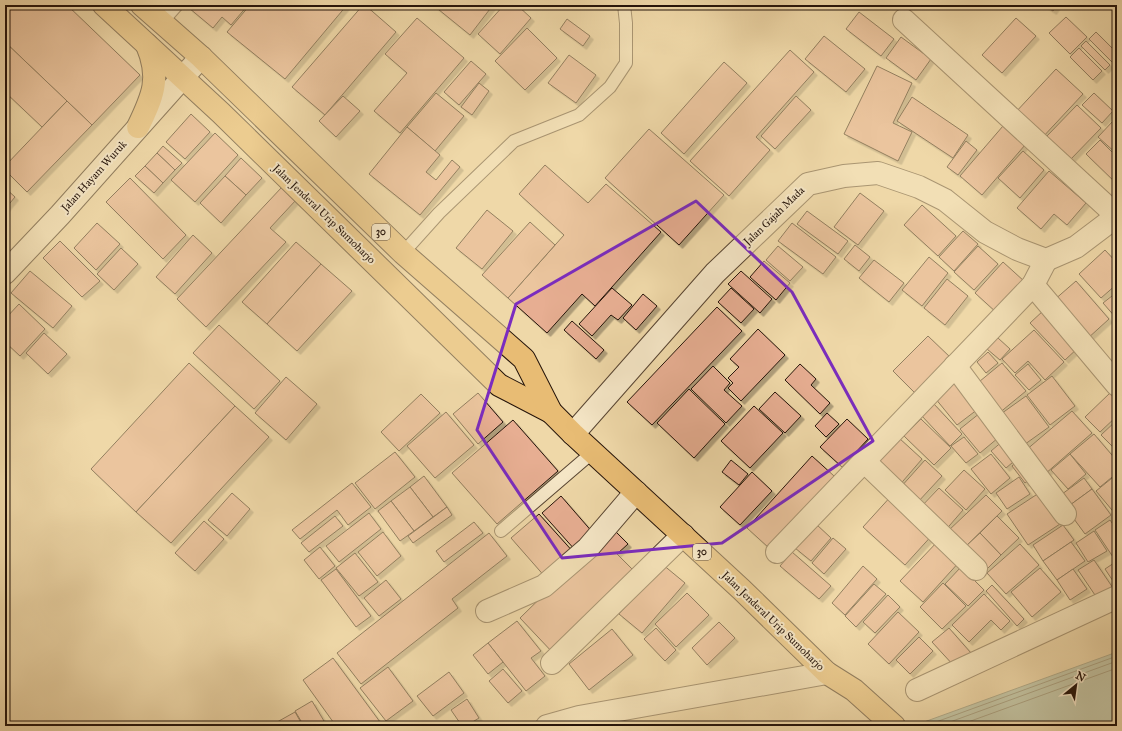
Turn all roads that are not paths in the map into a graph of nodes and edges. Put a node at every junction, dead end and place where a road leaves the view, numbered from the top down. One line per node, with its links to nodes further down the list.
1 (104, 5): 7 (highway, Jalan Jenderal Urip Sumoharjo / 30)
2 (142, 5): 6 (highway, Jalan Jenderal Urip Sumoharjo / 30)
3 (177, 5): 6 (lane)
4 (624, 5): 12 (lane)
5 (904, 20): 11 (street)
6 (162, 23): 8 (highway, Jalan Jenderal Urip Sumoharjo / 30)
7 (147, 45): 9 (highway, Jalan Jenderal Urip Sumoharjo / 30); 10 (highway)
8 (201, 57): 9 (street, Jalan Hayam Wuruk); 12 (highway, Jalan Jenderal Urip Sumoharjo / 30)
9 (182, 78): 10 (street, Jalan Hayam Wuruk); 18 (highway, Jalan Jenderal Urip Sumoharjo / 30)
10 (138, 127): 14 (street, Jalan Hayam Wuruk)
11 (1117, 216): 13 (street)
12 (402, 253): 18 (highway, Jalan Jenderal Urip Sumoharjo / 30)
13 (1046, 260): 15 (street); 19 (street, Jalan Gajah Mada)
14 (5, 272)
15 (1033, 285): 16 (street); 17 (street)
16 (955, 366): 21 (street); 23 (street)
17 (1117, 385)
18 (551, 412): 19 (highway, Jalan Jenderal Urip Sumoharjo / 30)
19 (574, 434): 20 (highway, Jalan Jenderal Urip Sumoharjo / 30)
20 (593, 452): 22 (highway, Jalan Jenderal Urip Sumoharjo / 30); 24 (lane)
21 (864, 461): 26 (street); 27 (street)
22 (636, 492): 25 (highway, Jalan Jenderal Urip Sumoharjo / 30); 29 (street)
23 (1065, 514)
24 (501, 531)
25 (683, 535): 30 (street); 31 (highway, Jalan Jenderal Urip Sumoharjo / 30)
26 (777, 552)
27 (976, 569)
28 (1117, 597): 32 (street)
29 (487, 611)
30 (552, 663)
31 (827, 673): 33 (street); 34 (highway, Jalan Jenderal Urip Sumoharjo / 30)
32 (917, 690)
33 (548, 726)
34 (894, 726)

